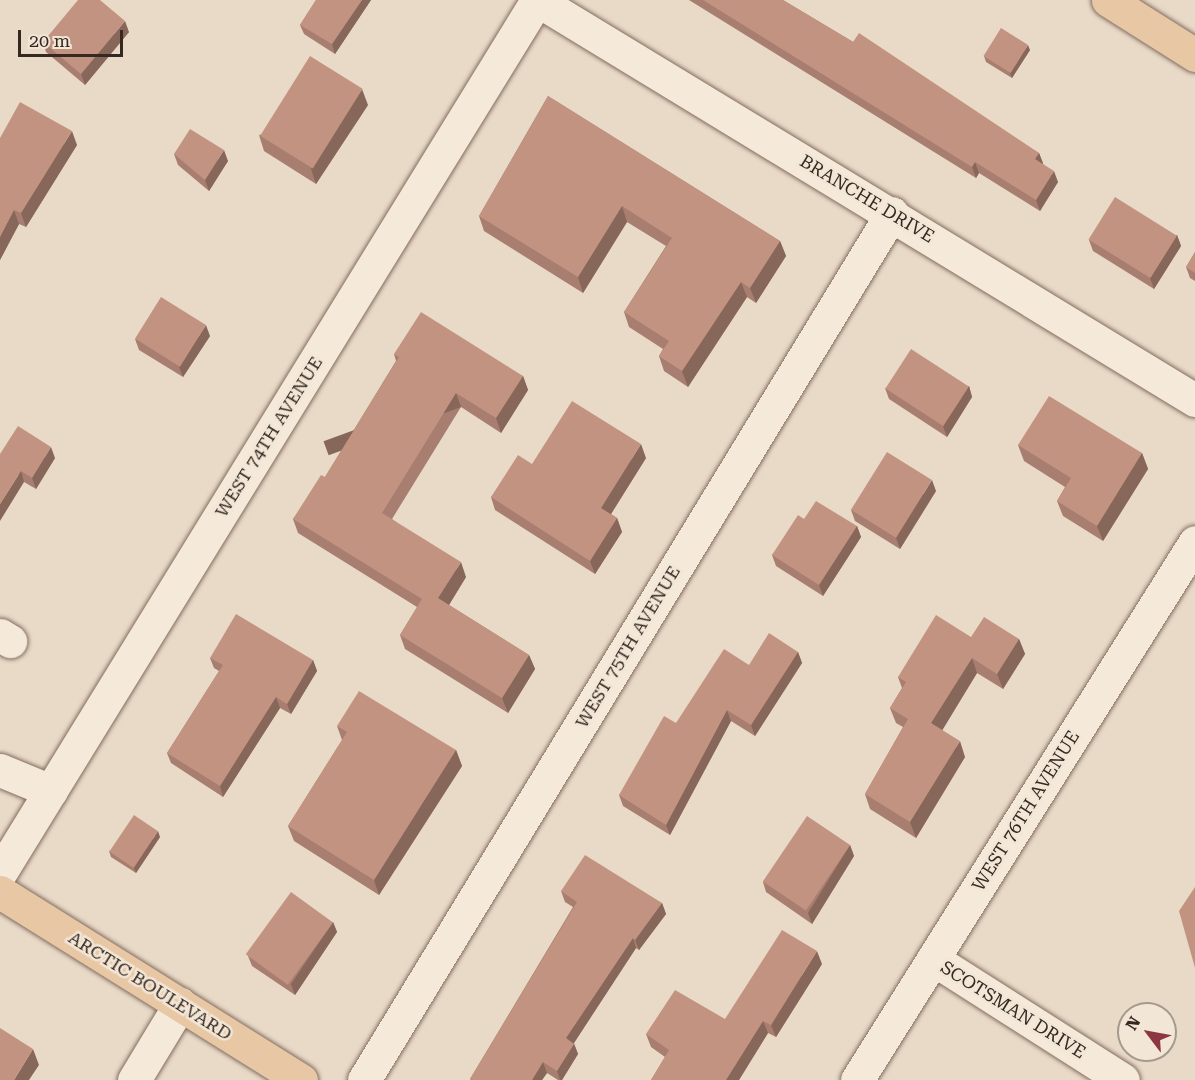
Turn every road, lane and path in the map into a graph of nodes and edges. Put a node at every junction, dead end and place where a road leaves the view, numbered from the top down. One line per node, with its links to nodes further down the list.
1 (537, 0): 4 (street, BRANCHE DRIVE); 8 (street, WEST 74TH AVENUE)
2 (1108, 0): 3 (main road)
3 (1195, 55)
4 (892, 213): 5 (street, BRANCHE DRIVE); 15 (street, WEST 75TH AVENUE)
5 (1195, 400)
6 (1195, 542): 11 (street, WEST 76TH AVENUE)
7 (0, 770): 8 (street)
8 (51, 790): 9 (street, WEST 74TH AVENUE)
9 (0, 873)
10 (0, 892): 12 (main road, ARCTIC BOULEVARD)
11 (933, 959): 16 (street, WEST 76TH AVENUE); 17 (street, SCOTSMAN DRIVE)
12 (180, 1005): 13 (street); 14 (main road, ARCTIC BOULEVARD)
13 (134, 1080)
14 (301, 1080)
15 (364, 1080)
16 (857, 1080)
17 (1123, 1080)

